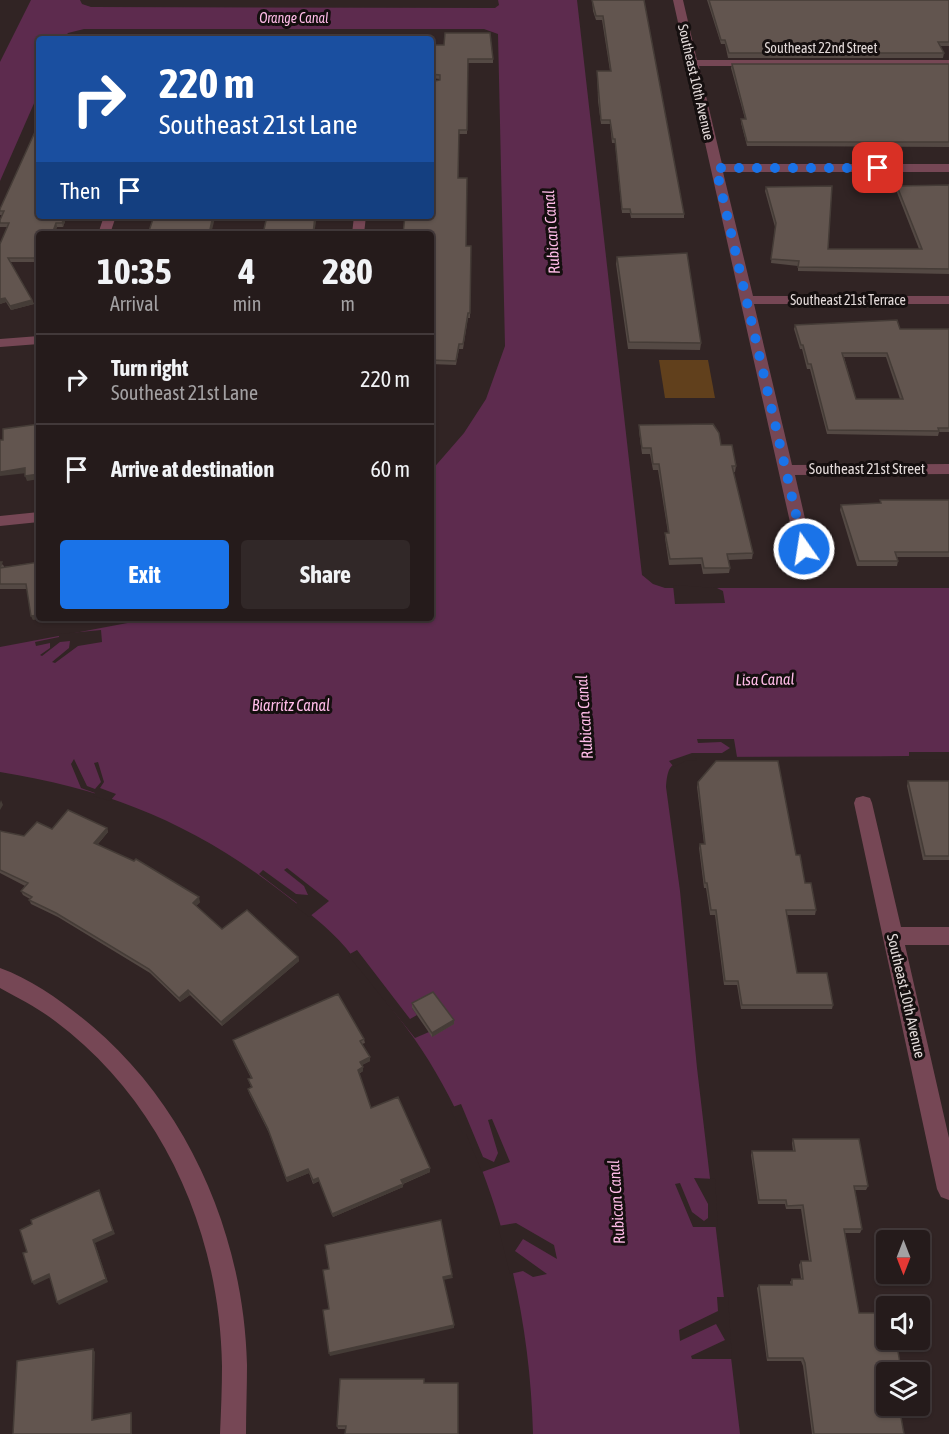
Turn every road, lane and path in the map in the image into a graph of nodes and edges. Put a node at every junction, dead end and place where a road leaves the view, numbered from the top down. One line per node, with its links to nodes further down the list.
1 (678, 0): 2 (street, Southeast 10th Avenue)
2 (692, 63): 3 (street, Southeast 22nd Street); 4 (street, Southeast 10th Avenue)
3 (949, 63)
4 (716, 168): 5 (street); 6 (street, Southeast 10th Avenue)
5 (949, 168)
6 (747, 300): 7 (street, Southeast 21st Terrace); 11 (street, Southeast 10th Avenue)
7 (949, 300)
8 (36, 340): 9 (street)
9 (0, 343)
10 (949, 469): 11 (street, Southeast 21st Street)
11 (785, 470): 14 (street, Southeast 10th Avenue)
12 (36, 517): 13 (street)
13 (0, 521)
14 (804, 549)
15 (863, 803): 16 (street, Southeast 10th Avenue)
16 (892, 936): 17 (street); 19 (street, Southeast 10th Avenue)
17 (949, 936)
18 (0, 978): 20 (street)
19 (949, 1189)
20 (234, 1434)

